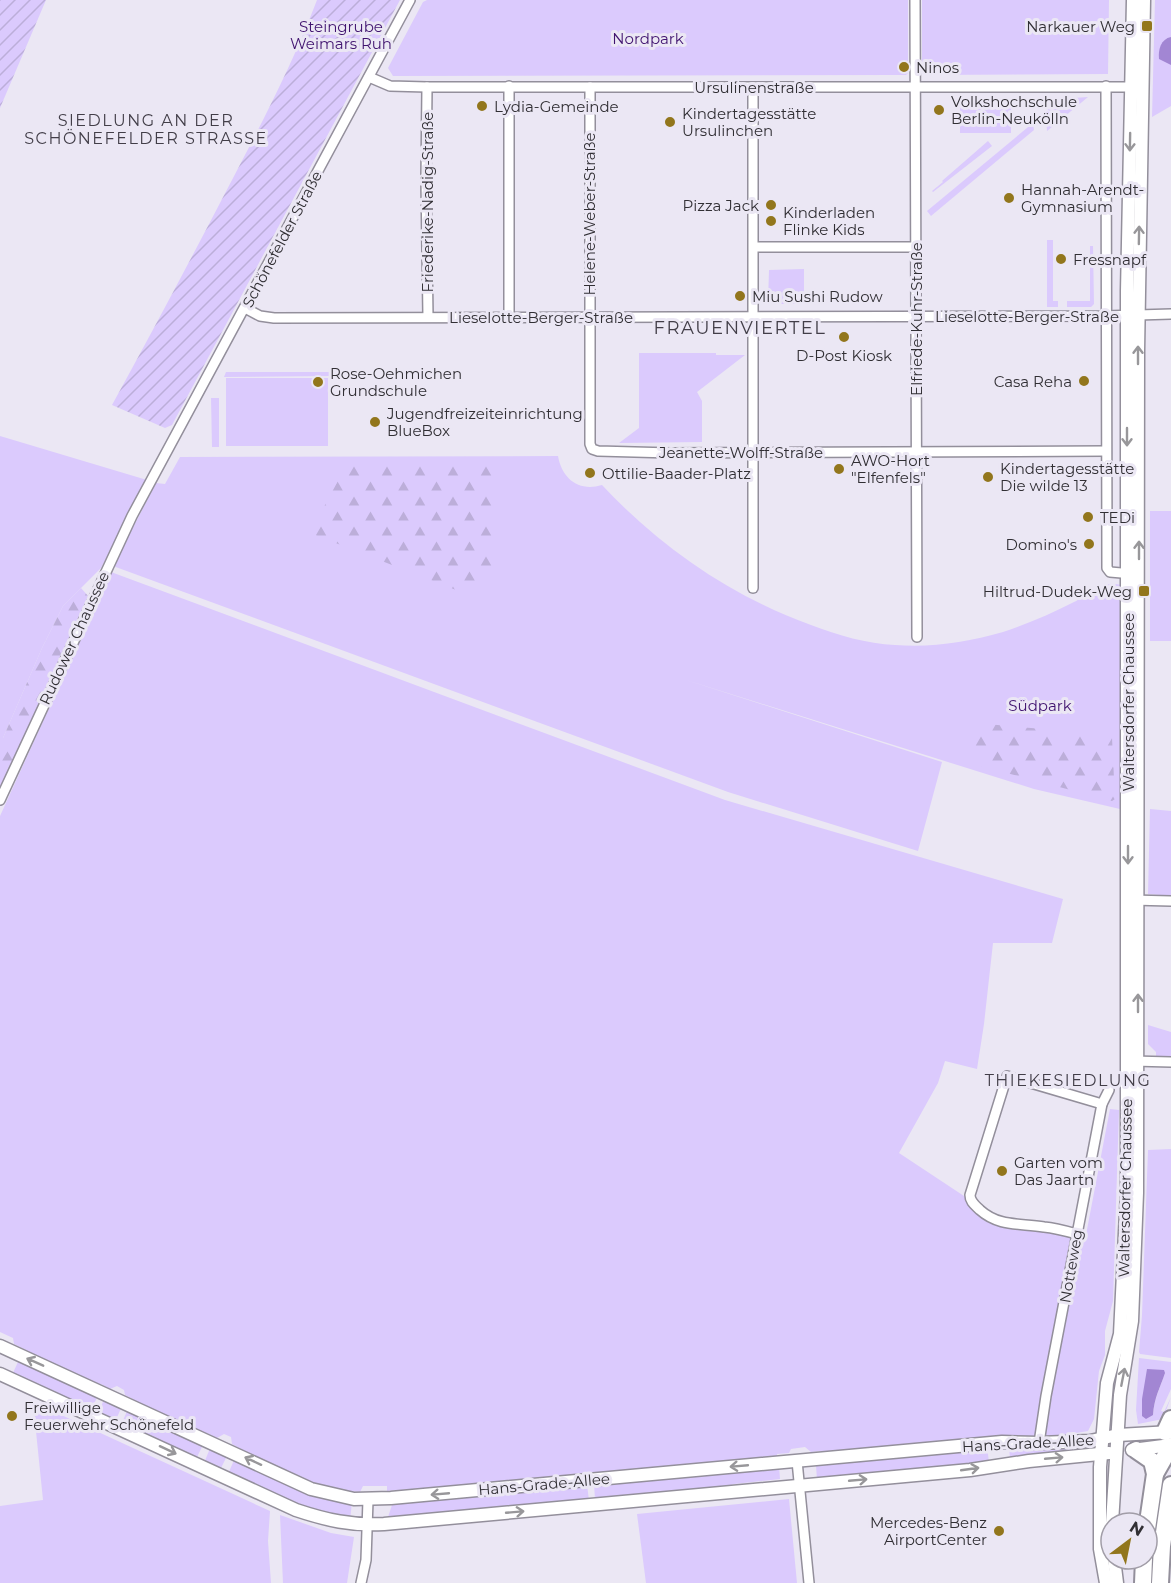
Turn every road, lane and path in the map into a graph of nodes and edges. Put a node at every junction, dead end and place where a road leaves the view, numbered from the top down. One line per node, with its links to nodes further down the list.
1 (410, 0): 5 (street, Schönefelder Straße)
2 (915, 0): 7 (street, Elfriede-Kuhr-Straße)
3 (1133, 0): 12 (street, Waltersdorfer Chaussee)
4 (1144, 0): 12 (street, Waltersdorfer Chaussee)
5 (369, 77): 9 (street, Ursulinenstraße); 15 (street, Schönefelder Straße)
6 (508, 86): 9 (street, Ursulinenstraße); 10 (street, Ursulinenstraße); 22 (street)
7 (915, 86): 8 (street, Ursulinenstraße); 11 (street, Ursulinenstraße); 13 (street, Elfriede-Kuhr-Straße)
8 (1106, 86): 12 (street, Ursulinenstraße); 20 (street)
9 (427, 87): 21 (street, Friederike-Nadig-Straße)
10 (590, 87): 11 (street, Ursulinenstraße); 23 (street, Helene-Weber-Straße)
11 (753, 87): 14 (street)
12 (1136, 87): 17 (street, Waltersdorfer Chaussee)
13 (916, 247): 14 (street); 19 (street, Elfriede-Kuhr-Straße)
14 (754, 248): 18 (street)
15 (245, 308): 21 (street, Lieselotte-Berger-Straße); 28 (street, Schönefelder Straße)
16 (1171, 314): 17 (street, Lieselotte-Berger-Straße)
17 (1133, 315): 20 (street, Lieselotte-Berger-Straße); 29 (street, Waltersdorfer Chaussee)
18 (754, 316): 19 (street, Lieselotte-Berger-Straße); 23 (street, Lieselotte-Berger-Straße); 26 (street)
19 (916, 316): 20 (street, Lieselotte-Berger-Straße); 27 (street, Elfriede-Kuhr-Straße)
20 (1105, 316): 25 (street)
21 (428, 317): 22 (street, Lieselotte-Berger-Straße)
22 (509, 317): 23 (street, Lieselotte-Berger-Straße)
23 (590, 317): 24 (street, Helene-Weber-Straße)
24 (592, 449): 26 (street, Jeanette-Wolff-Straße)
25 (1106, 452): 27 (street, Jeanette-Wolff-Straße); 29 (street)
26 (753, 453): 27 (street, Jeanette-Wolff-Straße); 30 (street)
27 (916, 453): 31 (street, Elfriede-Kuhr-Straße)
28 (154, 477): 32 (street, Rudower Chaussee)
29 (1133, 574): 33 (street, Waltersdorfer Chaussee)
30 (753, 588)
31 (916, 638)
32 (0, 800)
33 (1133, 900): 34 (street); 35 (street, Waltersdorfer Chaussee)
34 (1171, 901)
35 (1133, 1061): 36 (street); 43 (street, Waltersdorfer Chaussee, one-way to 35); 44 (street, Waltersdorfer Chaussee)
36 (1171, 1062)
37 (1109, 1090): 38 (street, Notteweg)
38 (1102, 1104): 39 (street, Notteweg); 39 (street)
39 (1077, 1234): 45 (street, Notteweg)
40 (0, 1346): 53 (street, Hans-Grade-Allee, one-way to 40)
41 (0, 1374): 56 (street, Hans-Grade-Allee, one-way to 56)
42 (1170, 1435): 43 (street, Hans-Grade-Allee); 46 (street, Hans-Grade-Allee); 50 (highway)
43 (1118, 1436): 44 (street, Hans-Grade-Allee); 47 (street, Waltersdorfer Chaussee)
44 (1102, 1439): 45 (street, Hans-Grade-Allee); 48 (street, Waltersdorfer Chaussee)
45 (1039, 1443): 49 (street, Hans-Grade-Allee)
46 (1137, 1450): 47 (street, Hans-Grade-Allee); 50 (highway)
47 (1117, 1452): 48 (street, Hans-Grade-Allee); 54 (street, Waltersdorfer Chaussee)
48 (1101, 1455): 51 (street, Hans-Grade-Allee, one-way to 48); 59 (street, Waltersdorfer Chaussee)
49 (797, 1461): 51 (street); 53 (street, Hans-Grade-Allee, one-way to 53)
50 (1155, 1474): 55 (highway)
51 (800, 1485): 56 (street, Hans-Grade-Allee, one-way to 51); 58 (street)
52 (1171, 1485): 60 (highway)
53 (368, 1500): 56 (street)
54 (1113, 1511)
55 (1150, 1511)
56 (368, 1525): 57 (street)
57 (361, 1583)
58 (809, 1583)
59 (1106, 1583)
60 (1160, 1583)

